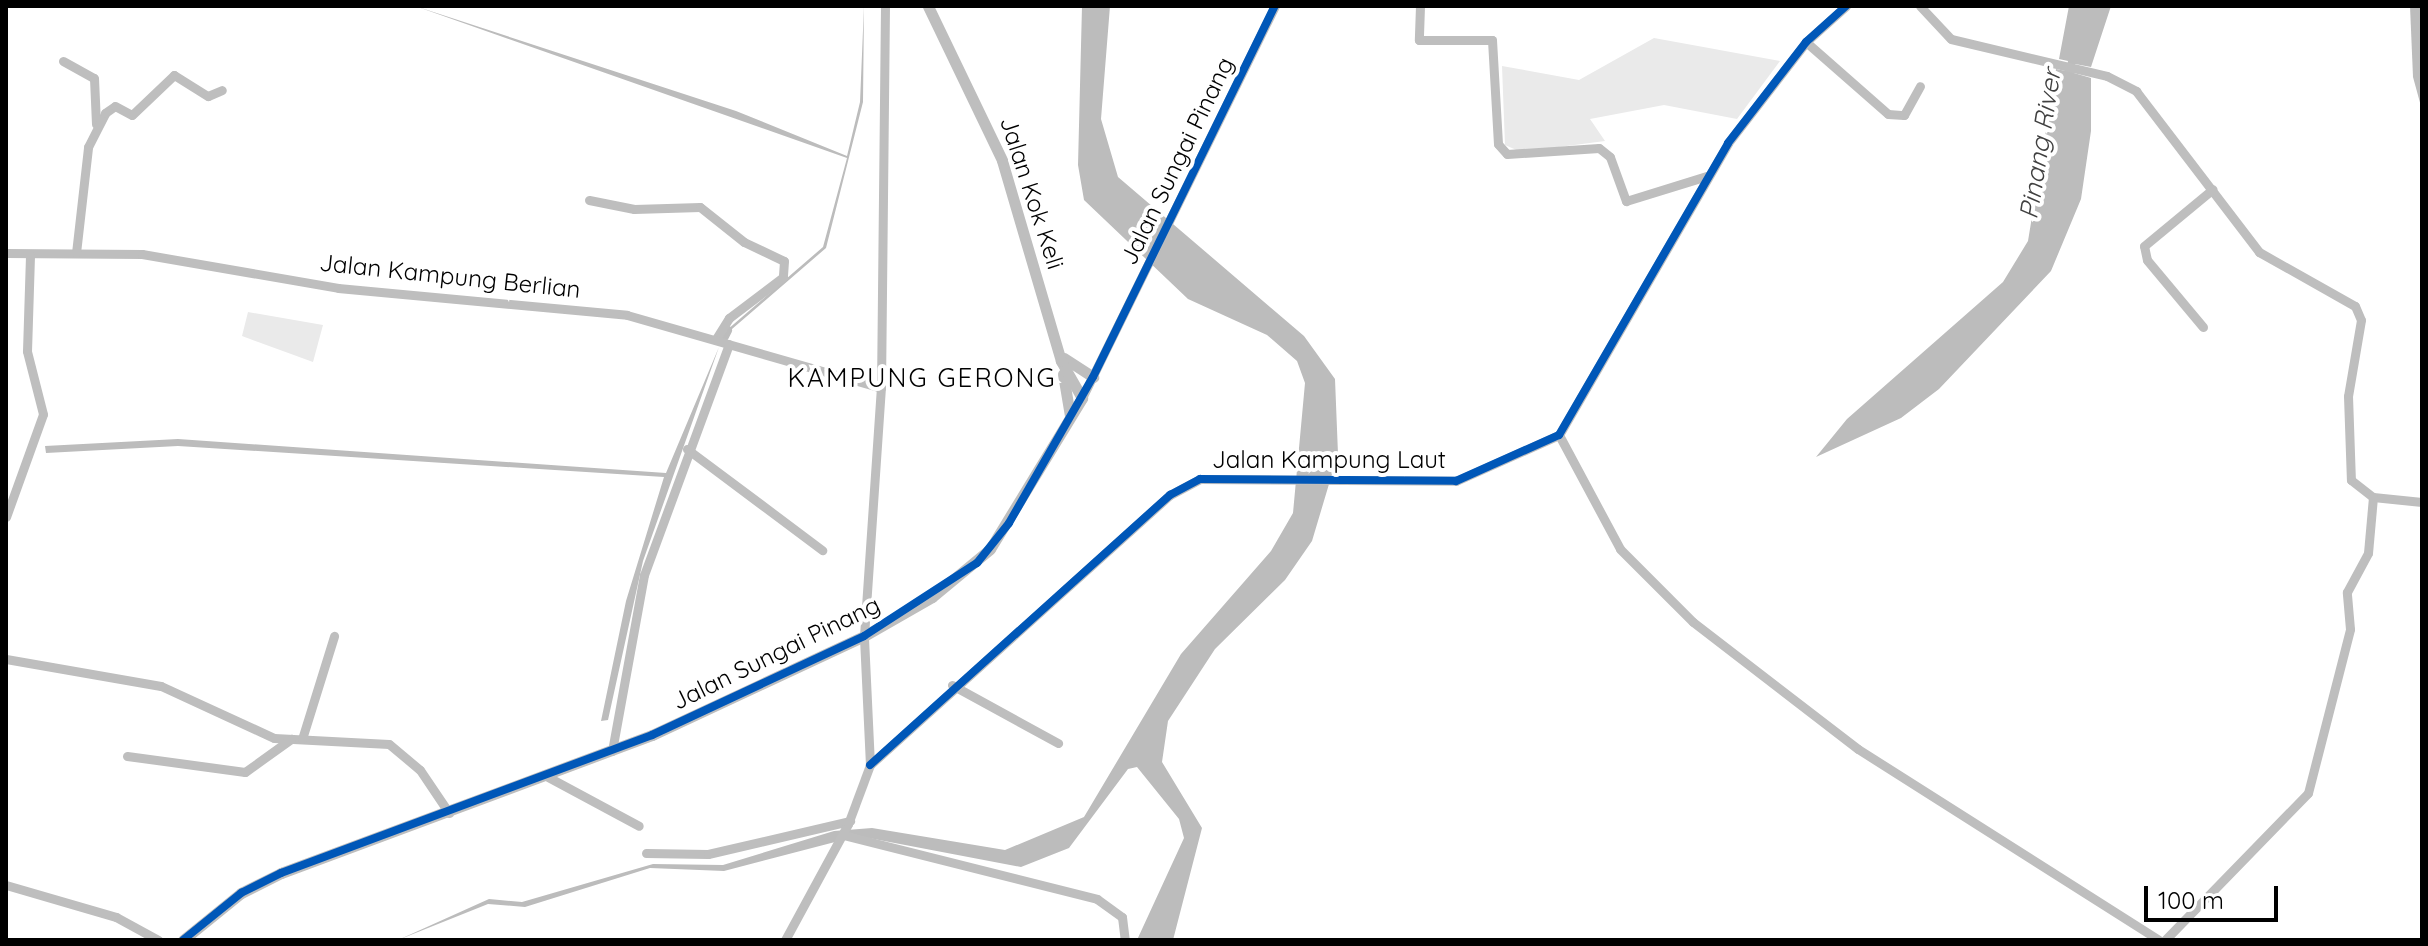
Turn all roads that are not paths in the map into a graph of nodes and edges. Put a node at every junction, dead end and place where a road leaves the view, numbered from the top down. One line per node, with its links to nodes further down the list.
1 (885, 6): 23 (street)
2 (928, 6): 21 (street, Jalan Kok Keli)
3 (1275, 6): 22 (street, Jalan Sungai Pinang)
4 (1420, 6): 12 (street)
5 (1846, 6): 7 (street)
6 (1920, 6): 13 (street)
7 (1806, 42): 9 (street); 12 (street)
8 (63, 61): 11 (street)
9 (1920, 86)
10 (222, 90): 11 (street)
11 (96, 124): 16 (street)
12 (1707, 176): 26 (street)
13 (2213, 189): 18 (street); 28 (street)
14 (589, 200): 19 (street)
15 (6, 253): 17 (street, Jalan Kampung Berlian)
16 (76, 253): 17 (street, Jalan Kampung Berlian); 19 (street, Jalan Kampung Berlian)
17 (30, 255): 30 (street)
18 (2203, 327)
19 (716, 339): 20 (street, Jalan Kampung Berlian)
20 (729, 344): 23 (street, Jalan Kampung Berlian); 27 (street)
21 (1060, 356): 22 (street); 24 (street, Jalan Kok Keli); 25 (street)
22 (1093, 377): 24 (street, Jalan Sungai Pinang)
23 (881, 388): 33 (street)
24 (1082, 398): 25 (street, Jalan Sungai Pinang)
25 (1070, 417): 33 (street, Jalan Sungai Pinang)
26 (1559, 435): 35 (street, Jalan Kampung Laut); 51 (street)
27 (687, 449): 31 (street); 38 (street)
28 (2373, 497): 29 (street); 51 (street)
29 (2422, 502)
30 (6, 517)
31 (822, 550)
32 (334, 636): 36 (street)
33 (864, 636): 38 (street, Jalan Sungai Pinang); 40 (street)
34 (6, 659): 36 (street)
35 (952, 685): 37 (street); 40 (street, Jalan Kampung Laut)
36 (297, 739): 39 (street); 42 (street)
37 (1058, 743)
38 (612, 751): 41 (street, Jalan Sungai Pinang)
39 (127, 756)
40 (870, 765): 44 (street)
41 (548, 777): 42 (street, Jalan Sungai Pinang); 43 (street)
42 (449, 813): 48 (street, Jalan Sungai Pinang)
43 (639, 826)
44 (846, 828): 45 (street); 49 (street); 50 (street)
45 (646, 853)
46 (6, 885): 47 (street)
47 (158, 940)
48 (183, 940)
49 (785, 940)
50 (1125, 940)
51 (2162, 940)

